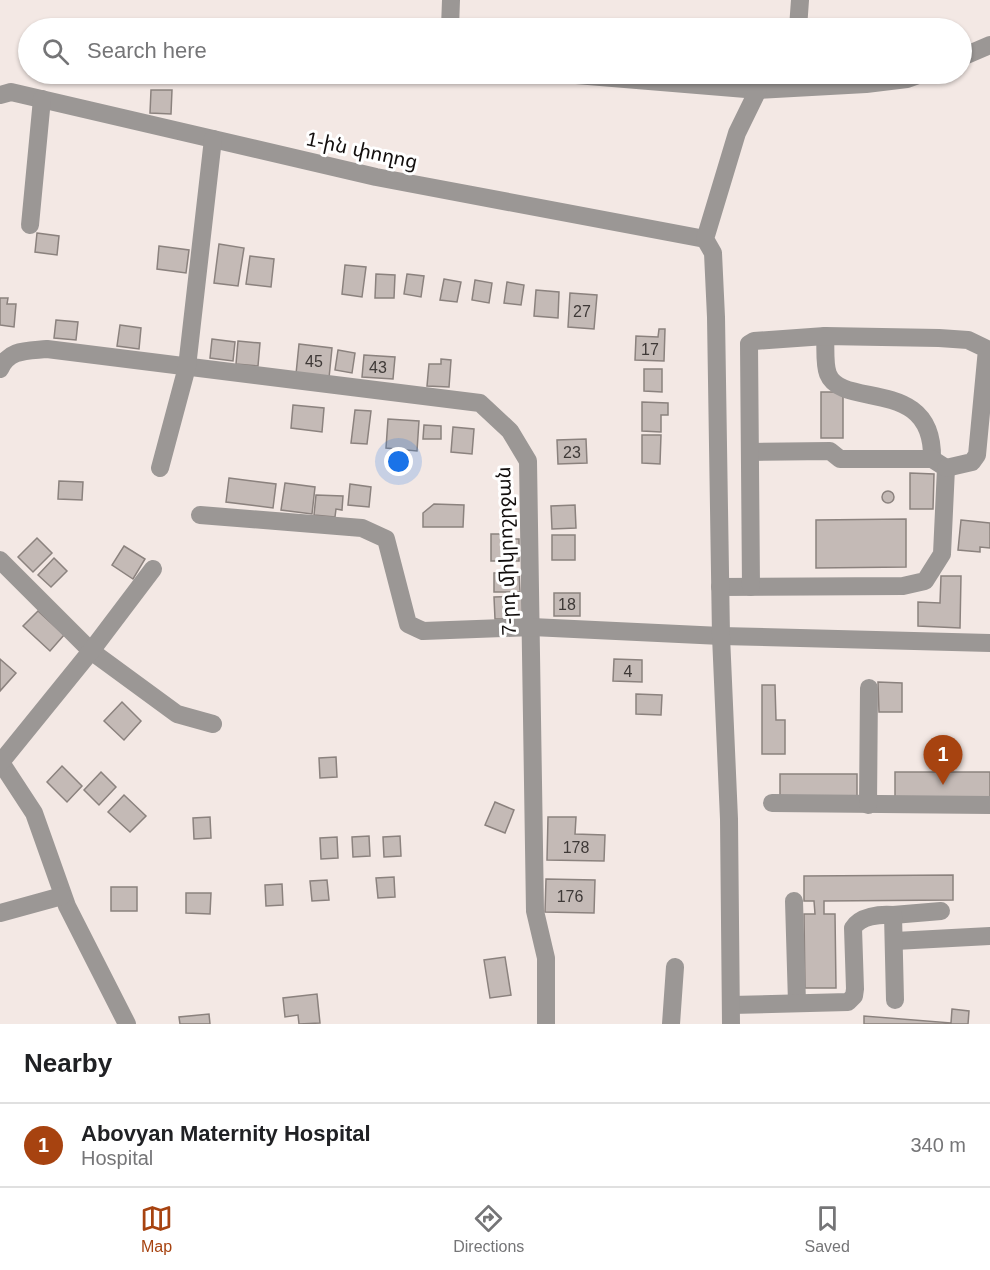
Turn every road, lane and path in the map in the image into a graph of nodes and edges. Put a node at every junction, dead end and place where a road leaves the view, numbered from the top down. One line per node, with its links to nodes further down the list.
1 (451, 0): 3 (street)
2 (800, 0): 4 (street)
3 (450, 18)
4 (799, 18)
5 (990, 45): 6 (street)
6 (972, 53)
7 (685, 84): 9 (street)
8 (782, 84): 9 (street)
9 (758, 90): 14 (street)
10 (6, 94): 11 (street, 1-ին փողոց)
11 (42, 99): 12 (street, 1-ին փողոց); 13 (street)
12 (213, 139): 14 (street, 1-ին փողոց); 16 (street)
13 (30, 225)
14 (705, 239): 24 (street)
15 (825, 336): 18 (street); 19 (street); 19 (street)
16 (187, 366): 17 (street, 7-րդ միկրոշրջան); 20 (street); 26 (street, 7-րդ միկրոշրջան)
17 (0, 369)
18 (750, 452): 19 (street); 25 (street)
19 (939, 463): 25 (street)
20 (160, 468)
21 (200, 515): 26 (street)
22 (0, 560): 29 (street)
23 (153, 569): 29 (street)
24 (720, 587): 25 (street); 27 (street)
25 (750, 587)
26 (532, 627): 27 (street); 48 (street, 7-րդ միկրոշրջան)
27 (721, 636): 28 (street); 46 (street)
28 (990, 643)
29 (91, 651): 31 (street); 32 (street)
30 (869, 688): 34 (street)
31 (213, 724)
32 (0, 761): 36 (street)
33 (772, 803): 34 (street)
34 (868, 805): 35 (street)
35 (990, 805)
36 (62, 896): 39 (street); 47 (street)
37 (794, 902): 45 (street)
38 (941, 912): 40 (street)
39 (0, 914)
40 (893, 915): 42 (street); 45 (street)
41 (990, 936): 42 (street)
42 (895, 941): 44 (street)
43 (675, 967): 49 (street)
44 (895, 1000)
45 (797, 1003): 46 (street)
46 (731, 1005): 50 (street)
47 (128, 1024)
48 (546, 1024)
49 (671, 1024)
50 (731, 1024)

